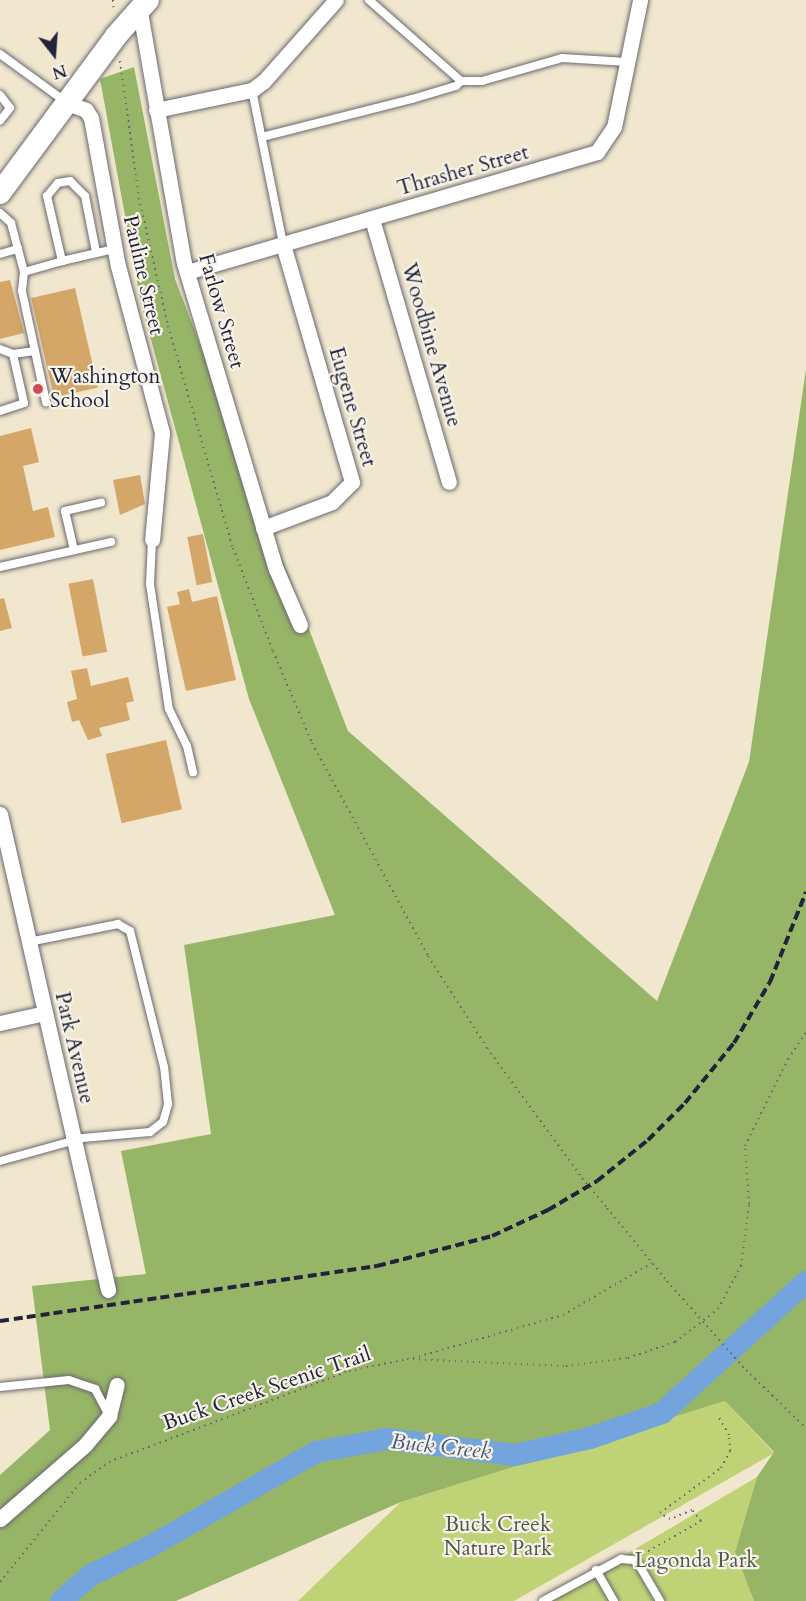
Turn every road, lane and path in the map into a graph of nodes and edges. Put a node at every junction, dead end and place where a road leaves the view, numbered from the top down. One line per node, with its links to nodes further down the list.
1 (336, 0): 8 (street)
2 (369, 0): 7 (lane)
3 (640, 0): 6 (street, Thrasher Street)
4 (142, 4): 10 (main road); 11 (street, Farlow Street)
5 (2, 59): 10 (lane)
6 (627, 62): 7 (lane); 16 (street, Thrasher Street)
7 (461, 81): 13 (lane)
8 (252, 90): 11 (street); 13 (lane)
9 (0, 95): 12 (lane)
10 (68, 103): 14 (main road); 19 (street, Pauline Street)
11 (156, 110): 24 (street, Farlow Street)
12 (0, 121)
13 (262, 137): 17 (lane)
14 (0, 193)
15 (0, 213): 18 (lane)
16 (372, 219): 17 (street, Thrasher Street); 30 (street, Woodbine Avenue)
17 (283, 245): 24 (street, Thrasher Street); 32 (street, Eugene Street)
18 (18, 249): 21 (lane); 23 (lane)
19 (114, 249): 20 (lane); 33 (street, Pauline Street)
20 (96, 252): 22 (lane); 22 (lane)
21 (0, 254)
22 (62, 261): 23 (lane)
23 (24, 272): 26 (lane)
24 (187, 272): 32 (street, Farlow Street)
25 (0, 350): 27 (lane)
26 (35, 351): 27 (lane); 28 (lane)
27 (13, 354): 29 (lane)
28 (46, 402)
29 (0, 411)
30 (449, 483)
31 (101, 503): 35 (lane)
32 (263, 528): 37 (street, Farlow Street)
33 (152, 540): 38 (lane)
34 (111, 542): 35 (lane)
35 (74, 550): 36 (lane)
36 (0, 567)
37 (300, 625)
38 (193, 772)
39 (0, 814): 40 (street, Park Avenue)
40 (5, 860): 41 (street, Park Avenue)
41 (29, 942): 42 (street, Park Avenue); 45 (lane)
42 (45, 1013): 43 (street); 45 (street, Park Avenue)
43 (0, 1023)
44 (806, 1032): 50 (path, Buck Creek Scenic Trail)
45 (74, 1143): 46 (lane); 49 (street, Park Avenue)
46 (0, 1161)
47 (582, 1178): 48 (path, bridge)
48 (652, 1263): 50 (path); 55 (path, bridge)
49 (108, 1290)
50 (407, 1359): 59 (path, Buck Creek Scenic Trail)
51 (117, 1385): 53 (street)
52 (0, 1387): 53 (lane)
53 (109, 1416): 56 (street)
54 (718, 1416): 57 (path)
55 (806, 1428)
56 (0, 1519)
57 (633, 1560): 58 (lane); 62 (lane)
58 (596, 1570): 60 (lane); 61 (lane)
59 (0, 1582)
60 (543, 1601)
61 (614, 1601)
62 (660, 1601)

